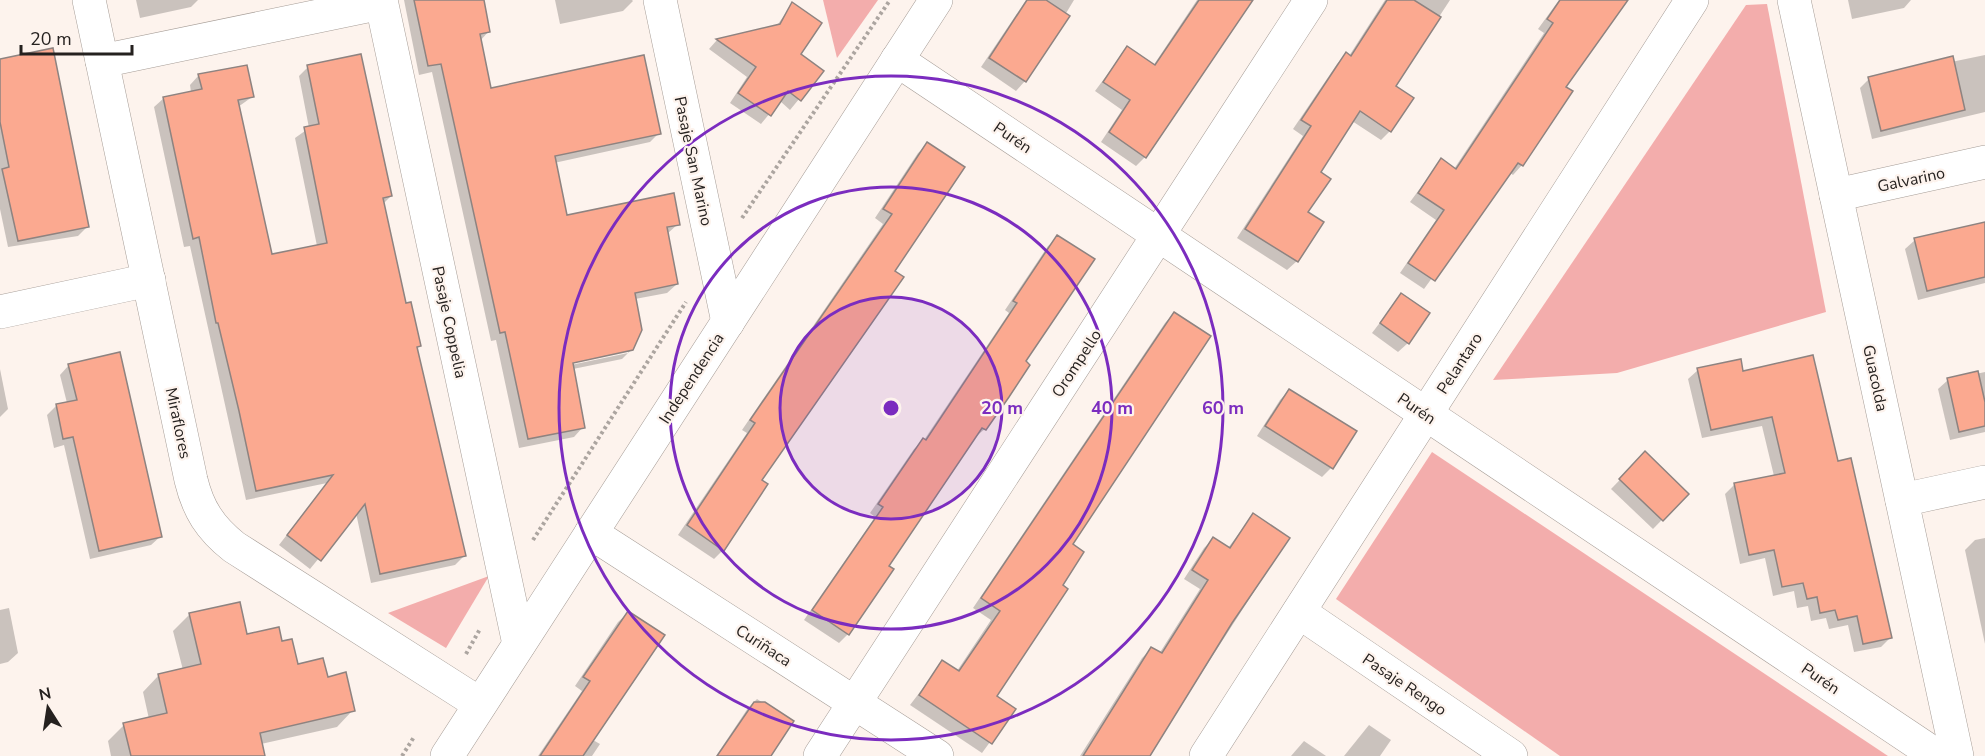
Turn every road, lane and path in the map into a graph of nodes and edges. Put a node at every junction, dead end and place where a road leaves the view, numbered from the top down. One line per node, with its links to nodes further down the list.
1 (89, 0): 9 (street, Miraflores)
2 (890, 0): 14 (path)
3 (936, 0): 10 (street, Independencia)
4 (1311, 0): 13 (street, Orompello)
5 (1692, 0): 18 (street, Pelantaro)
6 (1794, 0): 12 (street, Guacolda)
7 (663, 1): 14 (street, Pasaje San Marino)
8 (381, 2): 9 (street); 22 (street, Pasaje Coppelia)
9 (102, 60): 15 (street, Miraflores)
10 (897, 60): 13 (street, Purén); 17 (street, Independencia)
11 (1985, 162): 12 (street, Galvarino)
12 (1836, 195): 20 (street, Guacolda)
13 (1159, 235): 18 (street, Purén); 27 (street, Orompello)
14 (714, 258): 17 (street, Pasaje San Marino); 22 (path)
15 (149, 280): 16 (street); 25 (street, Miraflores)
16 (0, 312)
17 (728, 322): 21 (street, Independencia)
18 (1426, 414): 23 (street, Pelantaro); 35 (street, Purén)
19 (1985, 482): 20 (street)
20 (1902, 500): 36 (street, Guacolda)
21 (591, 533): 24 (street, Independencia); 27 (street, Curiñaca)
22 (506, 583): 24 (street, Pasaje Coppelia); 25 (path)
23 (1299, 612): 33 (street, Pelantaro); 34 (street, Pasaje Rengo)
24 (519, 644): 26 (street, Independencia)
25 (449, 684): 26 (street, Miraflores)
26 (480, 704): 30 (street, Independencia)
27 (855, 704): 31 (street, Orompello); 32 (street, Curiñaca)
28 (419, 729): 29 (path)
29 (402, 756)
30 (447, 756)
31 (820, 756)
32 (937, 756)
33 (1206, 756)
34 (1511, 756)
35 (1937, 756)
36 (1957, 756)

